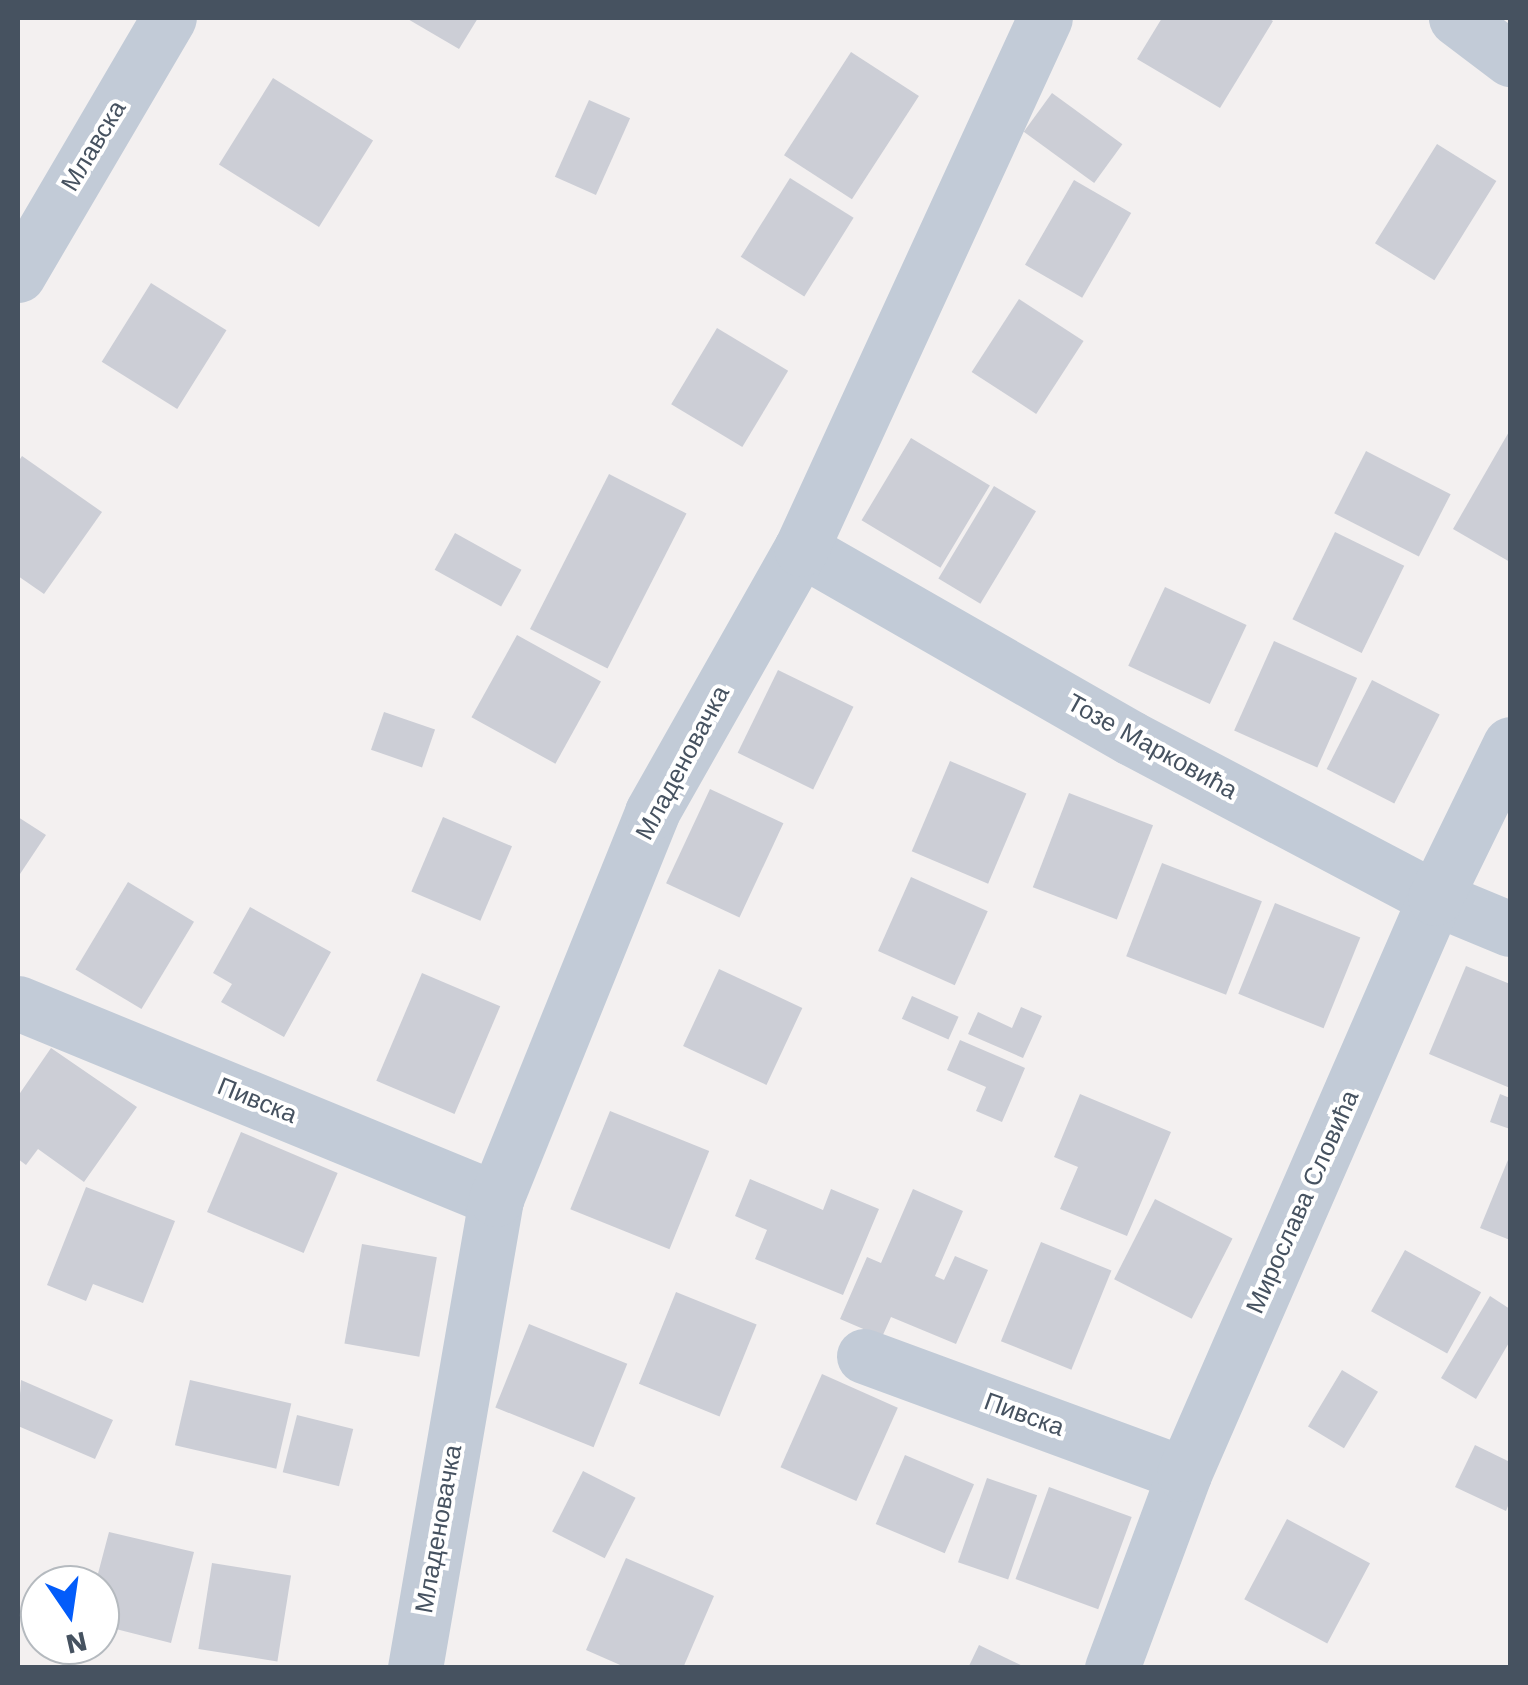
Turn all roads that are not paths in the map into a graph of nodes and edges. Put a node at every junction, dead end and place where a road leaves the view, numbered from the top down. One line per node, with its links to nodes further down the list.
1 (169, 18): 5 (street, Млавска)
2 (1046, 18): 6 (street, Младеновачка)
3 (1456, 18): 4 (street)
4 (1510, 59)
5 (18, 275)
6 (801, 549): 8 (street, Тозе Марковића); 11 (street, Младеновачка)
7 (1510, 744): 8 (street, Мирослава Словића)
8 (1435, 898): 9 (street, Тозе Марковића); 13 (street, Мирослава Словића)
9 (1510, 929)
10 (18, 1003): 11 (street, Пивска)
11 (496, 1199): 14 (street, Младеновачка)
12 (864, 1356): 13 (street, Пивска)
13 (1184, 1474): 15 (street, Мирослава Словића)
14 (415, 1668)
15 (1112, 1668)

